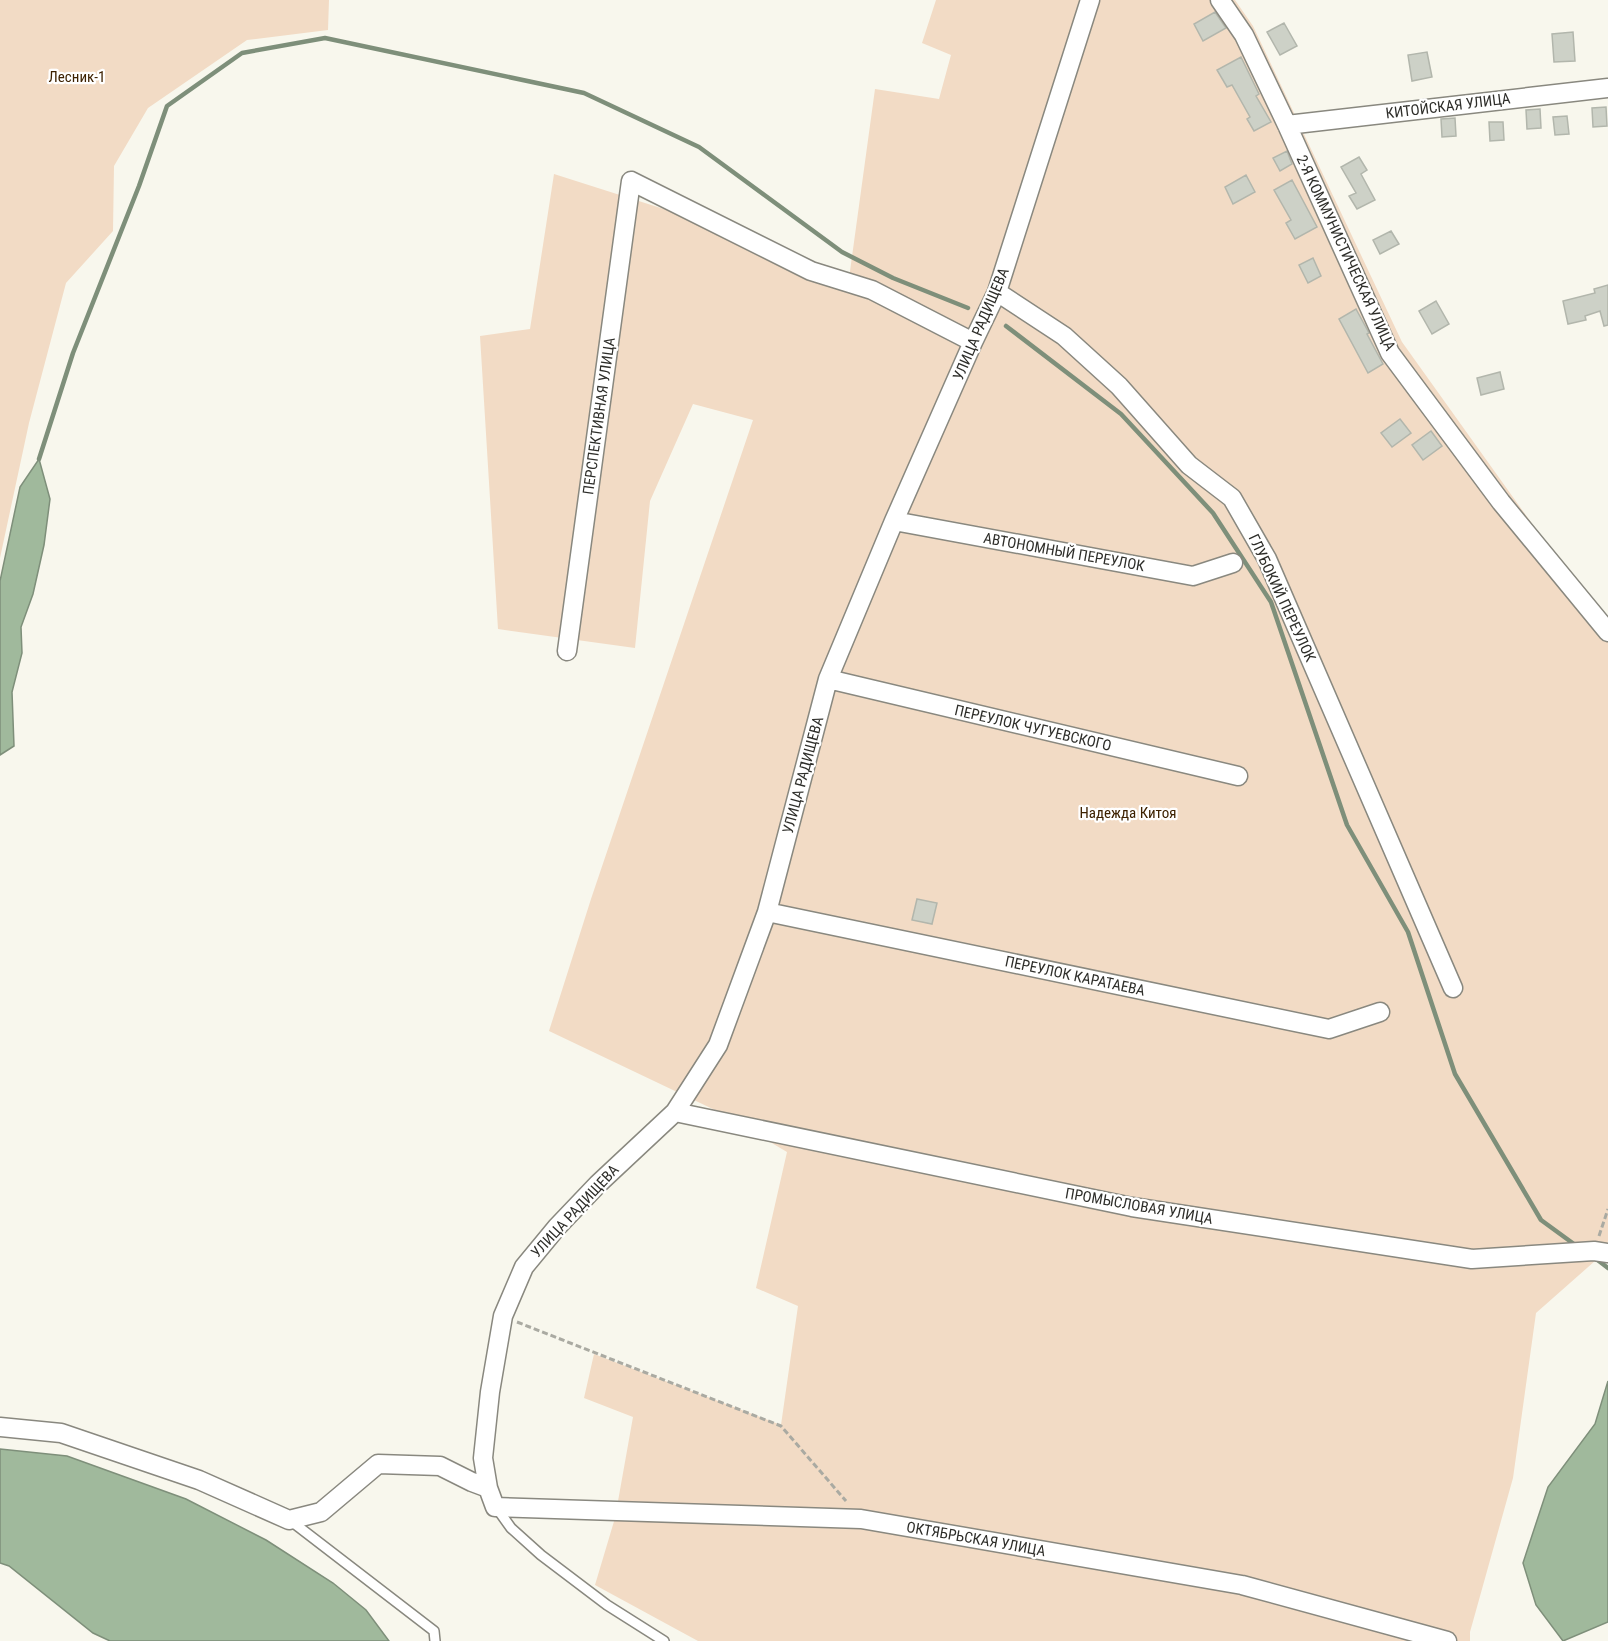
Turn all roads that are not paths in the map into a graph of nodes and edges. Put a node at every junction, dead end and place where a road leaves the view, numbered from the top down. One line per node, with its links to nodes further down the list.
1 (1090, 0): 5 (street, УЛИЦА РАДИЩЕВА)
2 (1220, 0): 4 (street, 2-Я КОММУНИСТИЧЕСКАЯ УЛИЦА)
3 (1608, 88): 4 (street, КИТОЙСКАЯ УЛИЦА)
4 (1287, 125): 9 (street, 2-Я КОММУНИСТИЧЕСКАЯ УЛИЦА)
5 (998, 292): 6 (street, УЛИЦА РАДИЩЕВА); 14 (street, ГЛУБОКИЙ ПЕРЕУЛОК)
6 (974, 342): 7 (street, УЛИЦА РАДИЩЕВА); 10 (street, ПЕРСПЕКТИВНАЯ УЛИЦА)
7 (894, 521): 8 (street, АВТОНОМНЫЙ ПЕРЕУЛОК); 11 (street, УЛИЦА РАДИЩЕВА)
8 (1233, 563)
9 (1608, 632)
10 (567, 651)
11 (828, 679): 12 (street, ПЕРЕУЛОК ЧУГУЕВСКОГО); 13 (street, УЛИЦА РАДИЩЕВА)
12 (1238, 776)
13 (767, 912): 15 (street, ПЕРЕУЛОК КАРАТАЕВА); 16 (street, УЛИЦА РАДИЩЕВА)
14 (1452, 988)
15 (1380, 1012)
16 (675, 1112): 17 (street, ПРОМЫСЛОВАЯ УЛИЦА); 19 (street, УЛИЦА РАДИЩЕВА)
17 (1601, 1252)
18 (0, 1427): 21 (street)
19 (488, 1488): 20 (street, УЛИЦА РАДИЩЕВА); 21 (street)
20 (495, 1507): 23 (lane); 24 (street, ОКТЯБРЬСКАЯ УЛИЦА)
21 (289, 1520): 22 (lane)
22 (435, 1641)
23 (664, 1641)
24 (1448, 1641)

